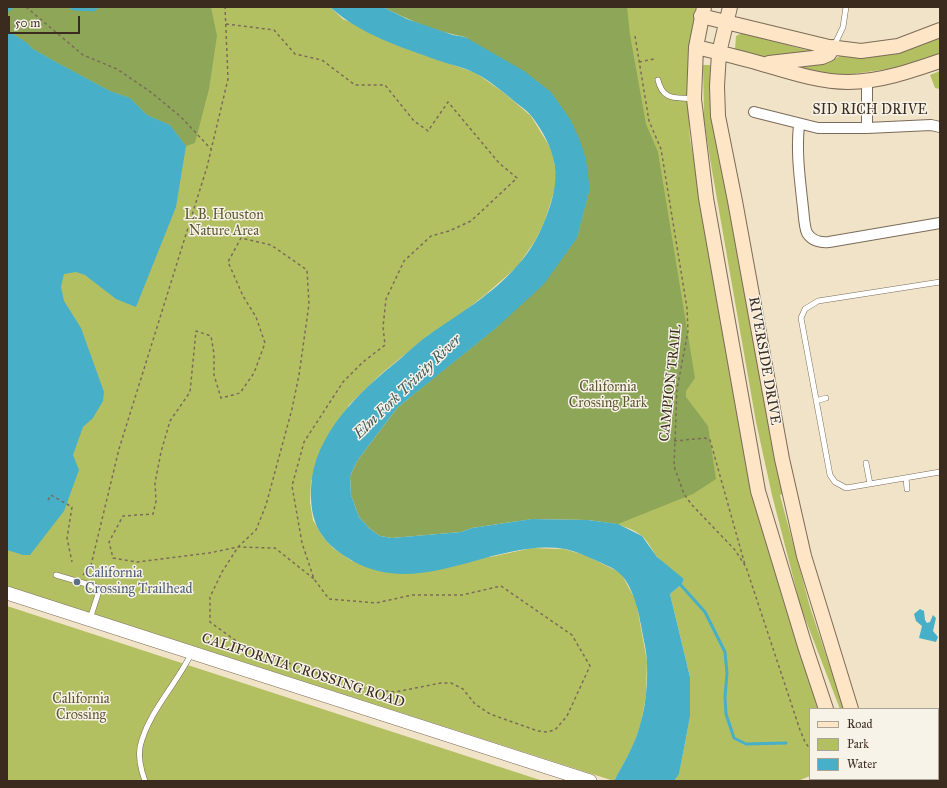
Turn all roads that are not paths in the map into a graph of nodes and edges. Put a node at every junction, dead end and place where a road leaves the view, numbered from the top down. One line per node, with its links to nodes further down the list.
1 (730, 7): 4 (main road, RIVERSIDE DRIVE)
2 (846, 7): 7 (lane)
3 (703, 12): 4 (main road); 6 (main road, RIVERSIDE DRIVE)
4 (725, 22): 7 (main road); 8 (main road, RIVERSIDE DRIVE)
5 (940, 30): 7 (main road)
6 (696, 47): 8 (main road); 13 (main road, RIVERSIDE DRIVE)
7 (833, 47): 10 (main road)
8 (719, 53): 10 (main road); 32 (main road, RIVERSIDE DRIVE)
9 (940, 61): 12 (main road)
10 (764, 64): 12 (main road)
11 (658, 80): 13 (lane)
12 (867, 80): 17 (street)
13 (694, 99): 31 (main road, RIVERSIDE DRIVE)
14 (754, 112): 15 (street, SID RICH DRIVE)
15 (799, 124): 17 (street, SID RICH DRIVE); 18 (street)
16 (940, 127): 17 (street, SID RICH DRIVE)
17 (867, 128)
18 (940, 223)
19 (940, 282): 21 (lane)
20 (826, 398): 21 (lane)
21 (816, 401): 25 (lane)
22 (866, 463): 25 (lane)
23 (940, 472): 24 (lane)
24 (906, 478): 25 (lane); 26 (lane)
25 (870, 484)
26 (907, 489)
27 (56, 575): 29 (lane)
28 (7, 593): 29 (street, CALIFORNIA CROSSING ROAD)
29 (90, 620): 30 (street, CALIFORNIA CROSSING ROAD)
30 (192, 652): 33 (lane); 34 (street, CALIFORNIA CROSSING ROAD)
31 (826, 708)
32 (851, 708)
33 (145, 781)
34 (590, 781)

